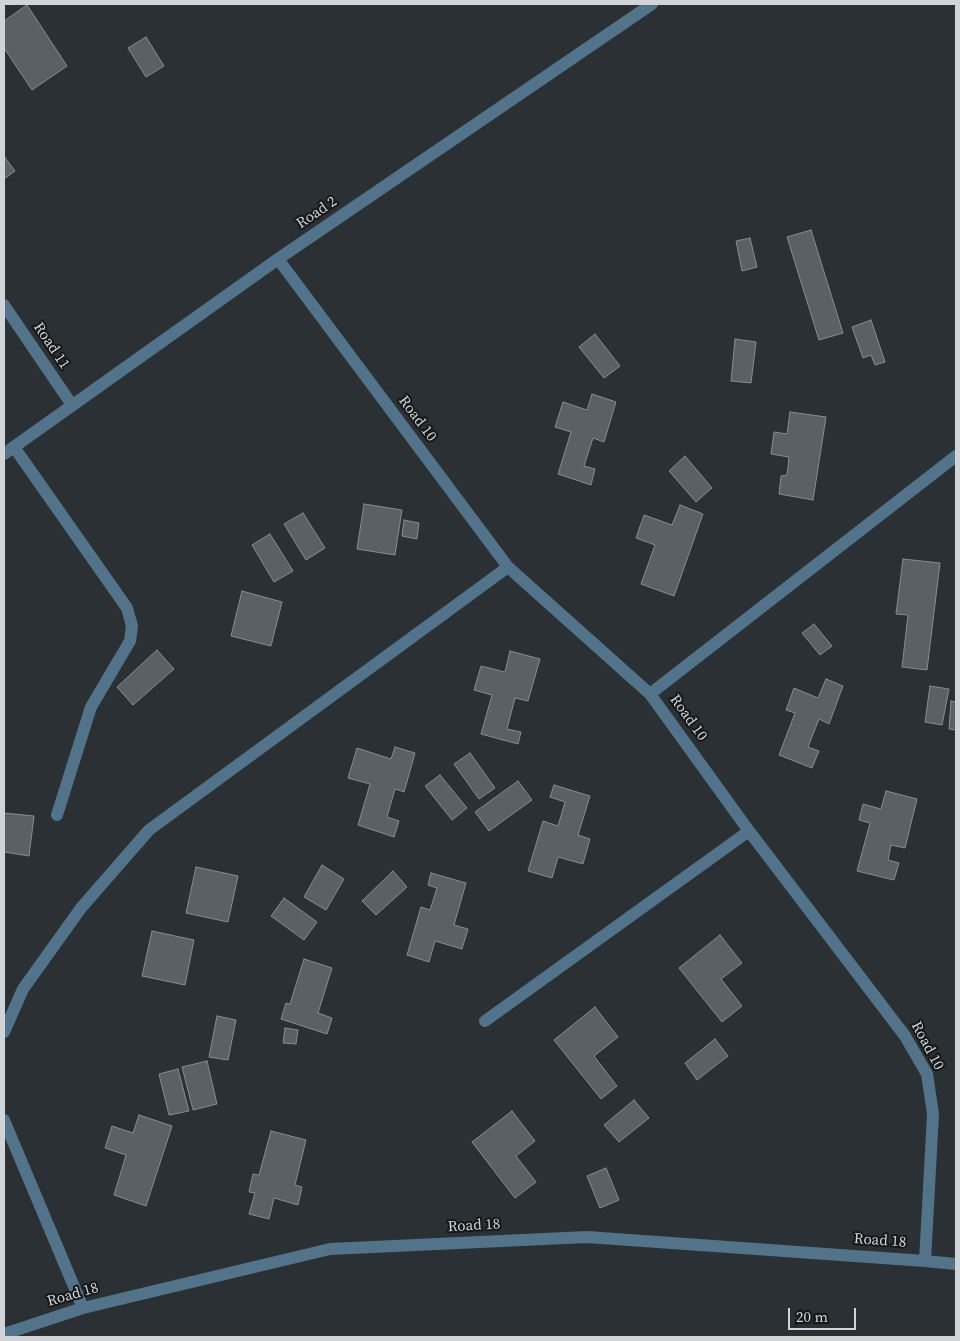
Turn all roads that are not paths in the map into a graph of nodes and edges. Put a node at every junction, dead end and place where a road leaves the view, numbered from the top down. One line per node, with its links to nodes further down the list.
1 (652, 4): 2 (street, Road 2)
2 (278, 259): 4 (street, Road 2); 7 (street, Road 10)
3 (4, 305): 4 (street, Road 11)
4 (72, 405): 5 (street, Road 2)
5 (9, 451): 9 (street)
6 (956, 456): 8 (street)
7 (508, 567): 8 (street, Road 10); 12 (street)
8 (650, 694): 10 (street, Road 10)
9 (57, 815)
10 (749, 831): 11 (street); 14 (street, Road 10)
11 (484, 1021)
12 (4, 1032)
13 (4, 1120): 16 (street)
14 (925, 1260): 15 (street, Road 18); 16 (street, Road 18)
15 (956, 1264)
16 (83, 1308): 17 (street, Road 18)
17 (4, 1334)

